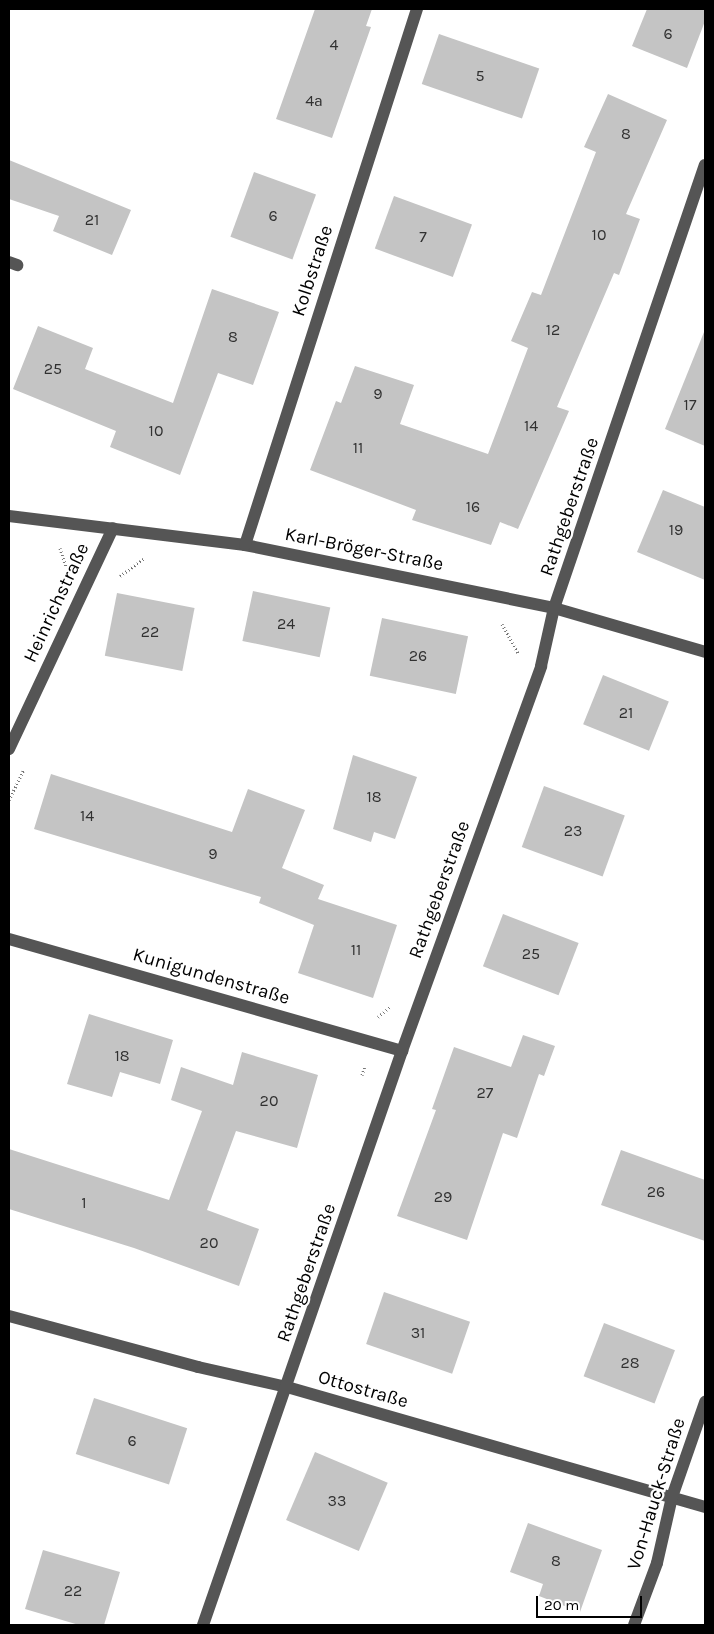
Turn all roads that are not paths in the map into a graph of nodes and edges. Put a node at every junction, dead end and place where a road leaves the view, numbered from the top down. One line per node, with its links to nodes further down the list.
1 (417, 9): 5 (street, Kolbstraße)
2 (705, 165): 6 (street, Rathgeberstraße)
3 (9, 516): 4 (street, Karl-Bröger-Straße)
4 (113, 528): 5 (street, Karl-Bröger-Straße); 8 (street, Heinrichstraße)
5 (245, 545): 6 (street, Karl-Bröger-Straße)
6 (554, 608): 7 (street, Karl-Bröger-Straße); 10 (street, Rathgeberstraße)
7 (705, 652)
8 (9, 749)
9 (9, 940): 10 (street, Kunigundenstraße)
10 (402, 1051): 12 (street, Rathgeberstraße)
11 (9, 1316): 12 (street, Ottostraße)
12 (287, 1387): 14 (street, Ottostraße); 16 (street, Rathgeberstraße)
13 (705, 1402): 14 (street, Von-Hauck-Straße)
14 (672, 1497): 15 (street, Ottostraße); 17 (street, Von-Hauck-Straße)
15 (705, 1507)
16 (203, 1625)
17 (634, 1625)

